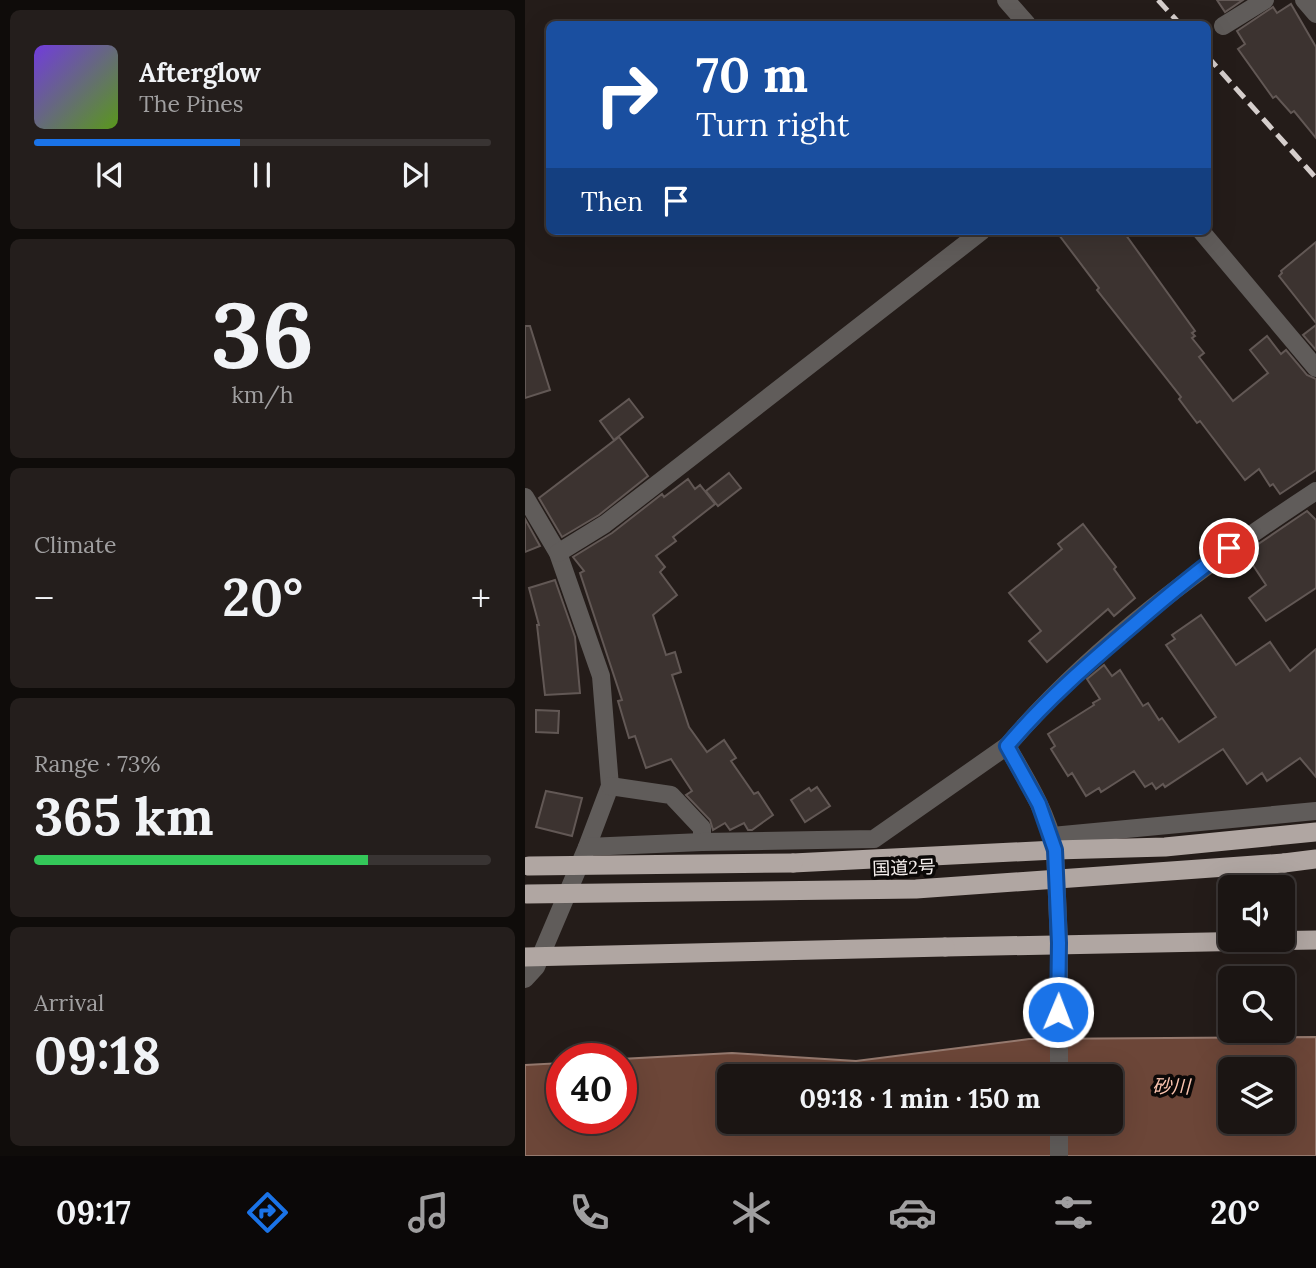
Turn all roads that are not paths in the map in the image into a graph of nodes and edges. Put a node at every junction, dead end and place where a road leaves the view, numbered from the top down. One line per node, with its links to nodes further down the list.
1 (1006, 0): 5 (street)
2 (1265, 0): 6 (street)
3 (1304, 0): 4 (street)
4 (1316, 14)
5 (1024, 21)
6 (1223, 26)
7 (977, 235): 12 (street)
8 (1204, 235): 9 (street)
9 (1316, 368)
10 (1316, 491): 13 (street)
11 (525, 497): 12 (street)
12 (558, 553): 14 (street)
13 (1007, 746): 17 (street); 18 (street)
14 (610, 786): 17 (street); 19 (street)
15 (1316, 811): 18 (street)
16 (1316, 832): 18 (highway)
17 (702, 842): 19 (street)
18 (1054, 843): 21 (highway, bridge); 24 (street)
19 (587, 847): 26 (street)
20 (1316, 860): 22 (highway, 国道2号, bridge)
21 (527, 866)
22 (526, 894)
23 (1316, 940): 24 (highway)
24 (1059, 943): 25 (highway, bridge); 27 (street)
25 (525, 957)
26 (525, 979)
27 (1059, 1064)
28 (1059, 1134): 29 (street)
29 (1059, 1156)

